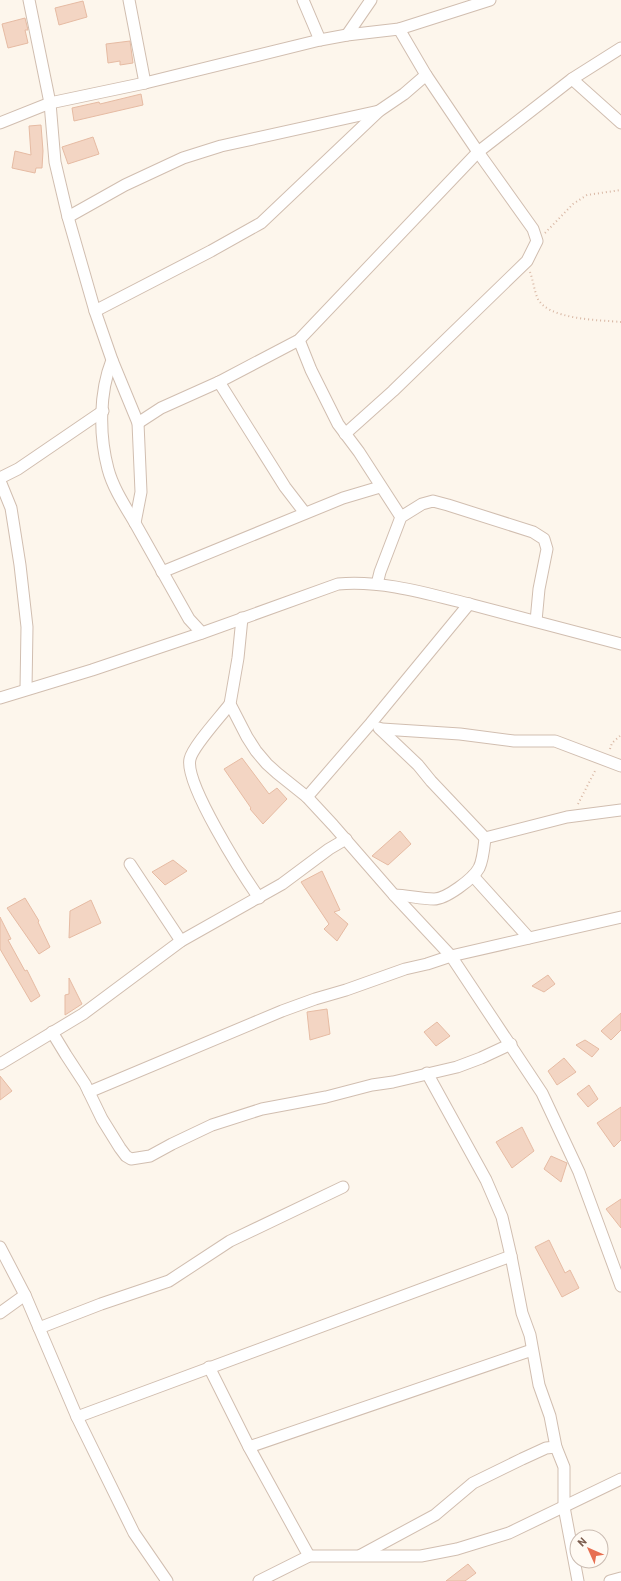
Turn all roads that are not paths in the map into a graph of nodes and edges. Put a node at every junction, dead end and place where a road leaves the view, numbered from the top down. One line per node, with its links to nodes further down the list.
1 (29, 0): 13 (street)
2 (129, 0): 12 (street)
3 (303, 0): 8 (street)
4 (371, 0): 7 (street)
5 (490, 0): 6 (street)
6 (399, 29): 7 (street); 10 (street)
7 (347, 35): 8 (street)
8 (320, 40): 12 (street)
9 (621, 48): 11 (street)
10 (426, 75): 14 (street); 17 (street)
11 (572, 79): 16 (street); 17 (street)
12 (145, 83): 13 (street)
13 (50, 103): 15 (street); 18 (street)
14 (379, 110): 18 (street); 19 (street)
15 (0, 123)
16 (621, 123)
17 (478, 152): 20 (street); 25 (street)
18 (68, 218): 19 (street)
19 (95, 311): 21 (street)
20 (299, 340): 22 (street); 25 (street)
21 (112, 360): 23 (street); 24 (street)
22 (219, 382): 24 (street); 28 (street)
23 (102, 412): 26 (street); 30 (street)
24 (138, 423): 30 (street)
25 (345, 434): 27 (street)
26 (0, 480): 38 (street)
27 (380, 487): 28 (street); 29 (street)
28 (305, 513): 31 (street)
29 (401, 517): 32 (street); 35 (street)
30 (135, 523): 31 (street)
31 (162, 572): 36 (street)
32 (377, 584): 33 (street); 34 (street)
33 (469, 604): 35 (street); 41 (street)
34 (242, 618): 36 (street); 40 (street)
35 (536, 621): 37 (street)
36 (202, 633): 38 (street)
37 (621, 644)
38 (26, 689): 39 (street)
39 (0, 698)
40 (230, 704): 44 (street); 51 (street)
41 (371, 723): 42 (street); 44 (street)
42 (382, 729): 43 (street); 46 (street)
43 (621, 766)
44 (307, 797): 47 (street)
45 (621, 810): 46 (street)
46 (485, 838): 49 (street)
47 (346, 839): 50 (street); 51 (street)
48 (130, 864): 54 (street)
49 (473, 876): 50 (street); 53 (street)
50 (394, 895): 55 (street)
51 (259, 898): 54 (street)
52 (621, 917): 53 (street)
53 (529, 938): 55 (street)
54 (181, 942): 56 (street)
55 (451, 956): 57 (street); 60 (street)
56 (52, 1032): 58 (street); 60 (street)
57 (511, 1044): 59 (street); 64 (street)
58 (1, 1061)
59 (427, 1073): 60 (street); 63 (street)
60 (89, 1092)
61 (343, 1188): 67 (street)
62 (0, 1247): 65 (street)
63 (511, 1256): 68 (street); 69 (street)
64 (621, 1286)
65 (25, 1295): 66 (street); 67 (street)
66 (0, 1313)
67 (38, 1328): 70 (street)
68 (532, 1350): 71 (street); 72 (street)
69 (209, 1367): 70 (street); 71 (street)
70 (77, 1417): 78 (street)
71 (249, 1447): 76 (street)
72 (556, 1447): 74 (street); 75 (street)
73 (621, 1479): 74 (street)
74 (564, 1507): 75 (street); 80 (street)
75 (361, 1555): 76 (street)
76 (309, 1556): 79 (street)
77 (621, 1578): 81 (street)
78 (167, 1581)
79 (259, 1581)
80 (578, 1581)
81 (610, 1581)

